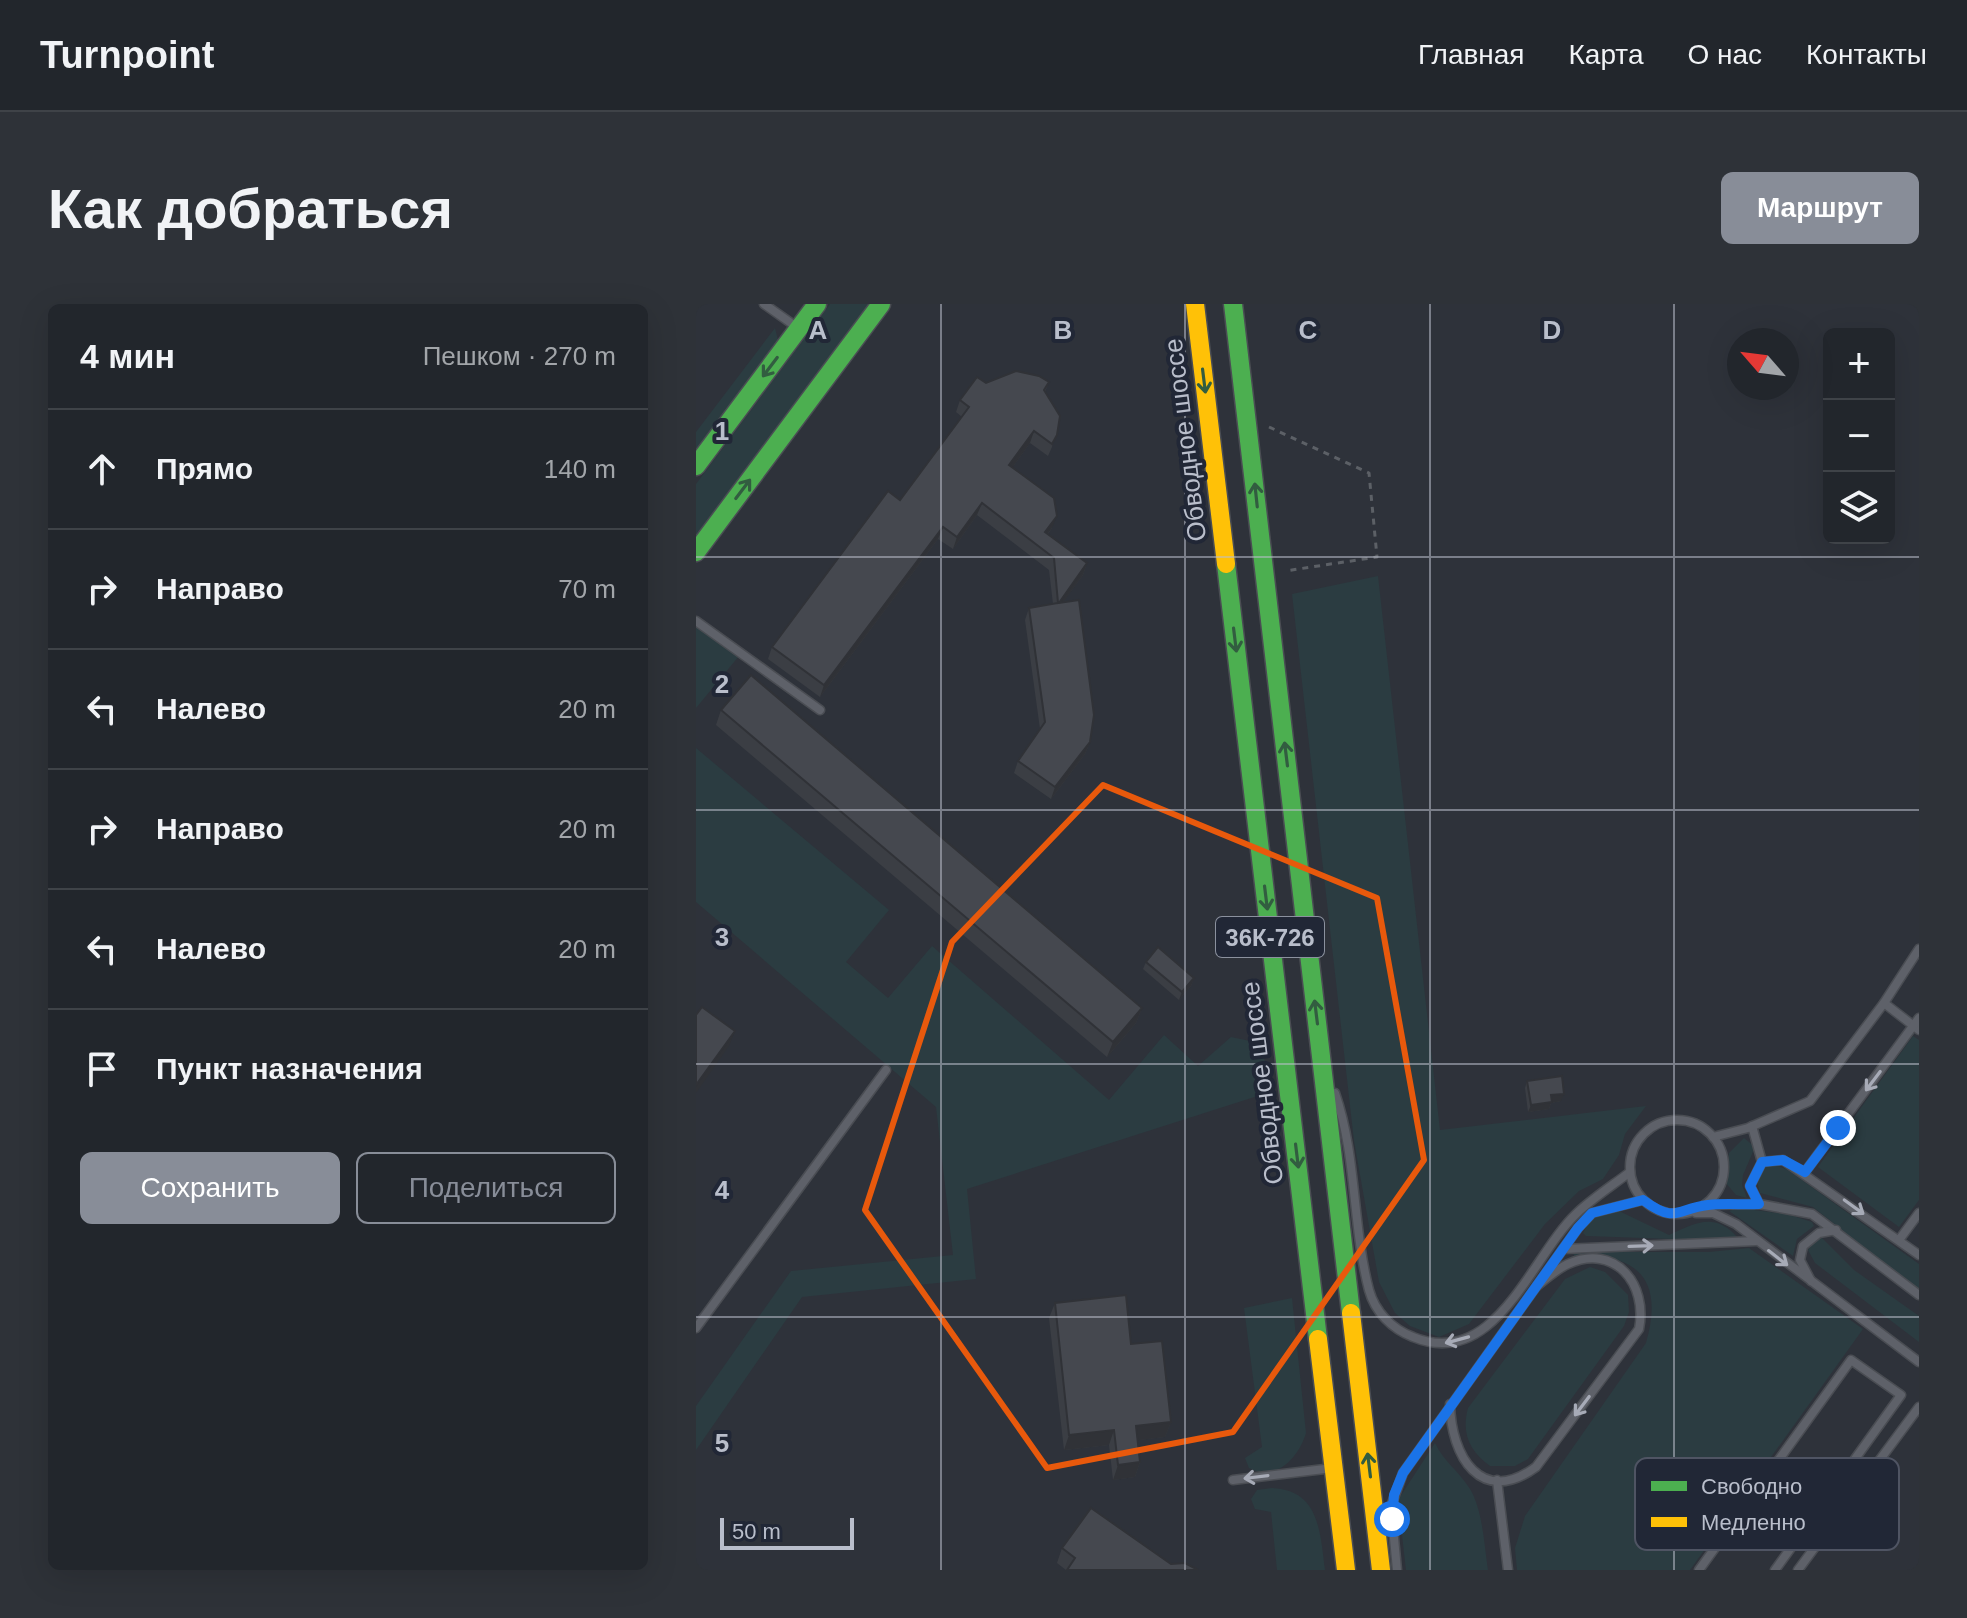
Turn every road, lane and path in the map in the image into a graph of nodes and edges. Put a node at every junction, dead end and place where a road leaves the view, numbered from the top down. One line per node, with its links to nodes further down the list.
1 (764, 304): 6 (lane)
2 (817, 304): 6 (main road)
3 (881, 304): 9 (main road, one-way to 3)
4 (1192, 304): 43 (main road, Обводное шоссе / 36К-726, one-way to 43)
5 (1233, 304): 7 (main road, 36К-726)
6 (798, 329): 8 (main road, one-way to 8)
7 (1247, 417): 10 (main road, 36К-726, one-way to 7); 10 (path)
8 (696, 466)
9 (696, 552)
10 (1265, 574): 16 (main road, 36К-726, one-way to 10)
11 (696, 621): 12 (lane)
12 (820, 710)
13 (1919, 949): 14 (lane)
14 (1884, 1003): 15 (lane); 18 (lane)
15 (1917, 1025): 22 (lane, one-way to 22)
16 (1321, 1055): 21 (lane, one-way to 16); 50 (main road, 36К-726, one-way to 16)
17 (886, 1070): 36 (lane)
18 (1752, 1126): 19 (lane); 20 (lane)
19 (1713, 1137): 21 (lane); 25 (lane)
20 (1762, 1162): 22 (lane); 24 (lane)
21 (1630, 1172): 23 (lane)
22 (1805, 1172): 29 (lane, one-way to 29)
23 (1643, 1200): 26 (lane); 31 (lane)
24 (1759, 1204): 25 (lane); 28 (lane)
25 (1703, 1205): 26 (lane)
26 (1687, 1213): 30 (lane)
27 (1919, 1213): 29 (lane)
28 (1836, 1230): 33 (lane); 35 (lane)
29 (1899, 1240): 32 (lane)
30 (1756, 1241): 31 (lane, one-way to 30); 33 (lane, one-way to 33)
31 (1563, 1249): 34 (lane)
32 (1919, 1255)
33 (1812, 1285): 37 (lane)
34 (1537, 1286): 38 (lane); 45 (lane, one-way to 45)
35 (1919, 1295)
36 (696, 1328)
37 (1919, 1362)
38 (1450, 1404): 45 (lane); 51 (lane)
39 (1917, 1414): 42 (lane)
40 (1780, 1458): 41 (lane)
41 (1856, 1458)
42 (1883, 1458)
43 (1333, 1468): 44 (lane, one-way to 44); 49 (main road, Обводное шоссе / 36К-726)
44 (1233, 1480)
45 (1497, 1480): 52 (lane)
46 (1713, 1550): 53 (lane)
47 (1789, 1550): 54 (lane)
48 (1813, 1550): 55 (lane)
49 (1346, 1570)
50 (1381, 1570)
51 (1397, 1570)
52 (1508, 1570)
53 (1699, 1570)
54 (1775, 1570)
55 (1798, 1570)

